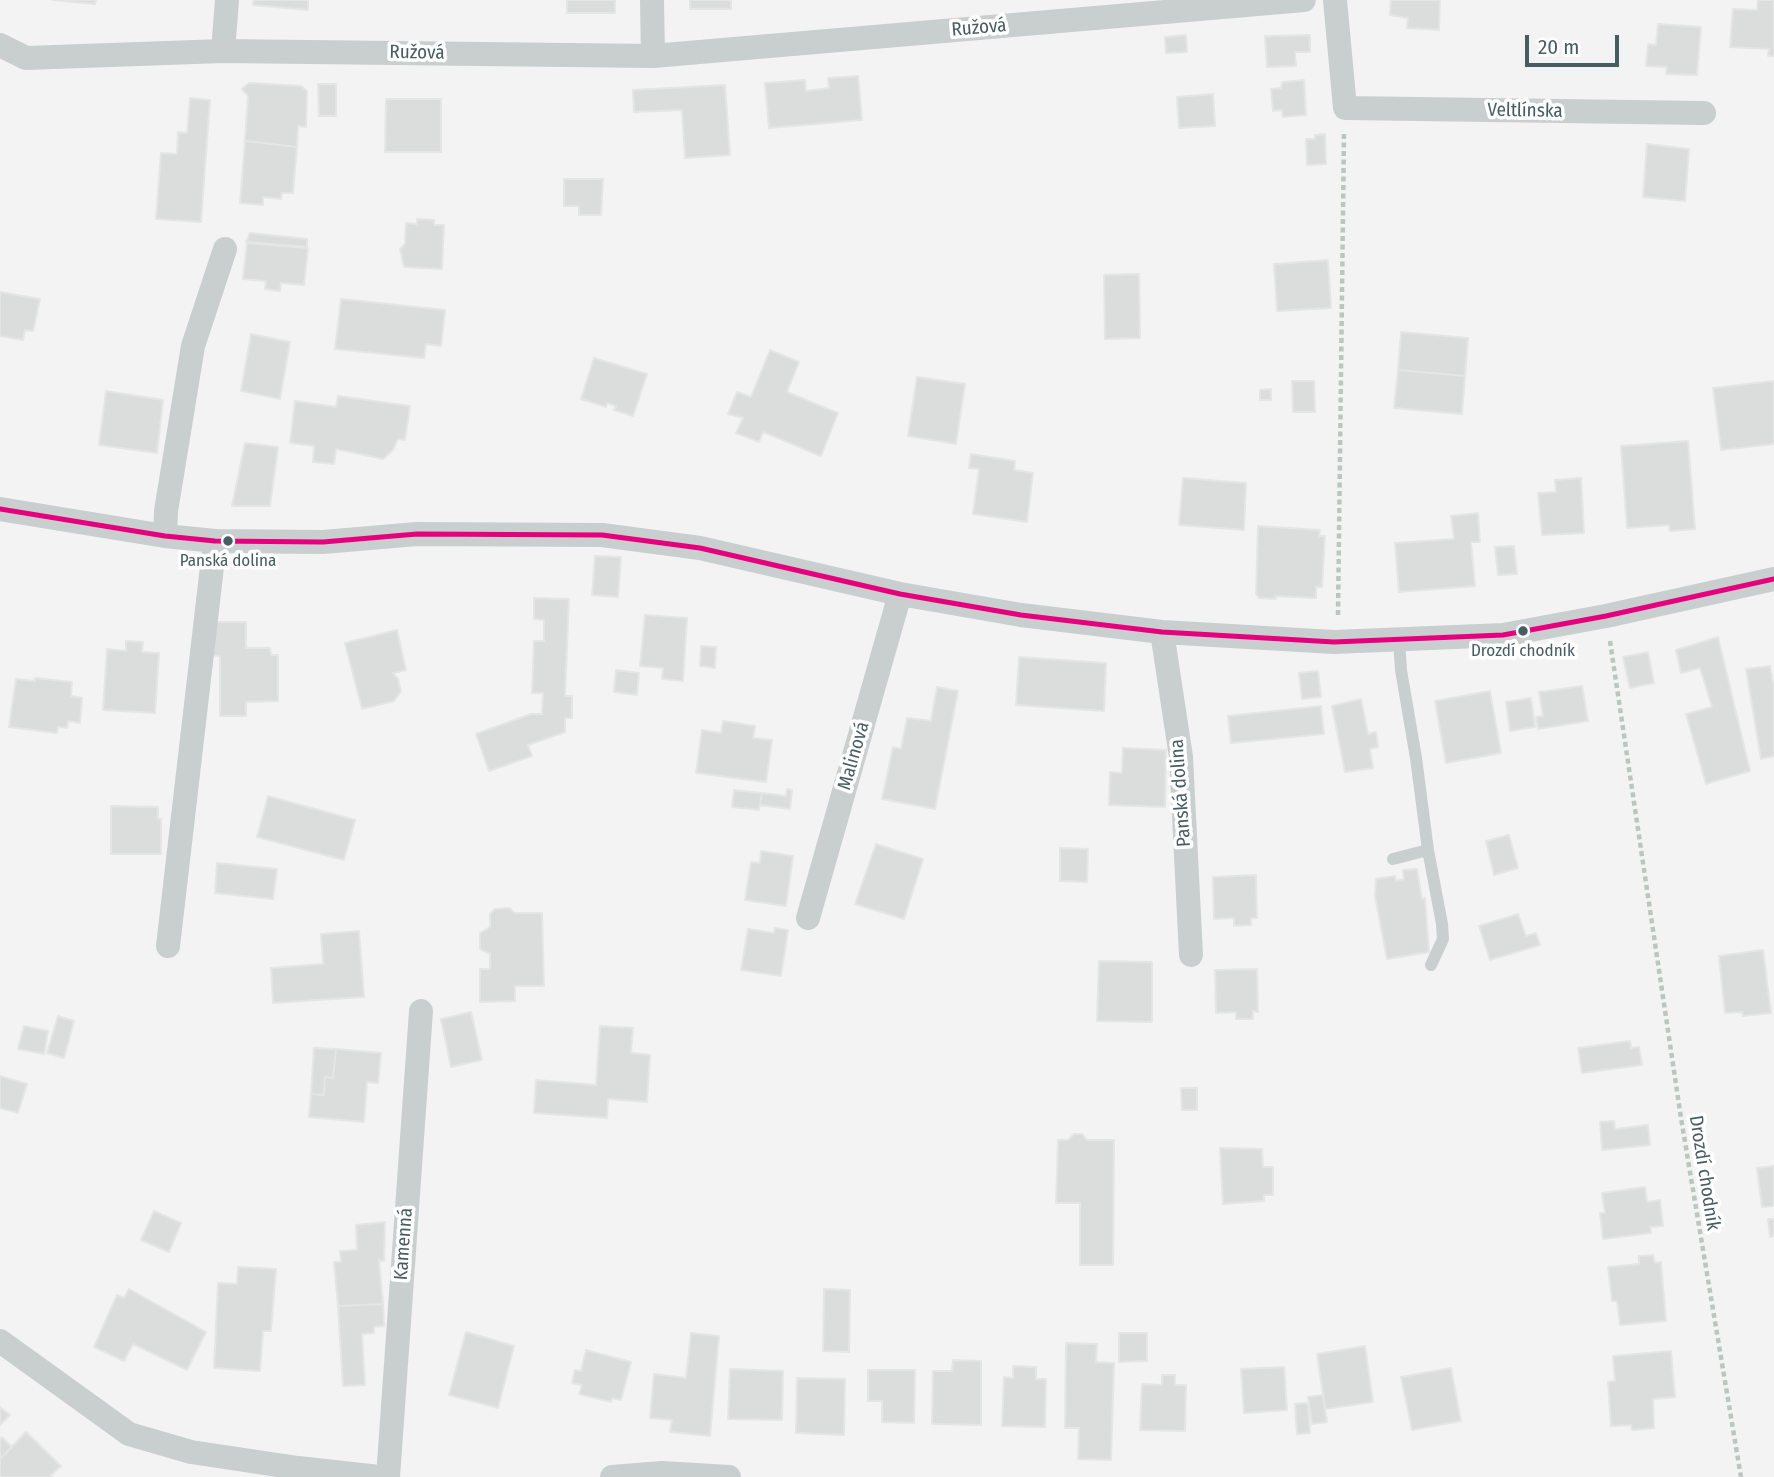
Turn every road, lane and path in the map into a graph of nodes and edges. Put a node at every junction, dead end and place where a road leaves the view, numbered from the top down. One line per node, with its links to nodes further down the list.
1 (227, 0): 6 (street)
2 (652, 0): 7 (street)
3 (1304, 0): 7 (street, Ružová)
4 (1335, 0): 8 (street)
5 (0, 45): 6 (street, Ružová)
6 (223, 51): 7 (street, Ružová)
7 (653, 56)
8 (1345, 108): 9 (street, Veltlínska); 19 (path)
9 (1704, 113)
10 (225, 249): 12 (street)
11 (0, 509): 12 (street)
12 (165, 536): 13 (street)
13 (215, 541): 15 (street); 23 (street)
14 (1774, 579): 16 (street)
15 (900, 594): 17 (street); 22 (street, Malinová)
16 (1606, 616): 18 (street); 32 (path, Drozdí chodník)
17 (1163, 632): 19 (street); 24 (street, Panská dolina)
18 (1399, 640): 19 (street); 20 (lane)
19 (1334, 642)
20 (1428, 850): 21 (lane); 25 (lane)
21 (1393, 859)
22 (808, 918)
23 (168, 946)
24 (1191, 955)
25 (1431, 965)
26 (421, 1011): 29 (street, Kamenná)
27 (0, 1342): 28 (street)
28 (379, 1477)
29 (388, 1477)
30 (612, 1477): 31 (street)
31 (729, 1477)
32 (1741, 1477)

